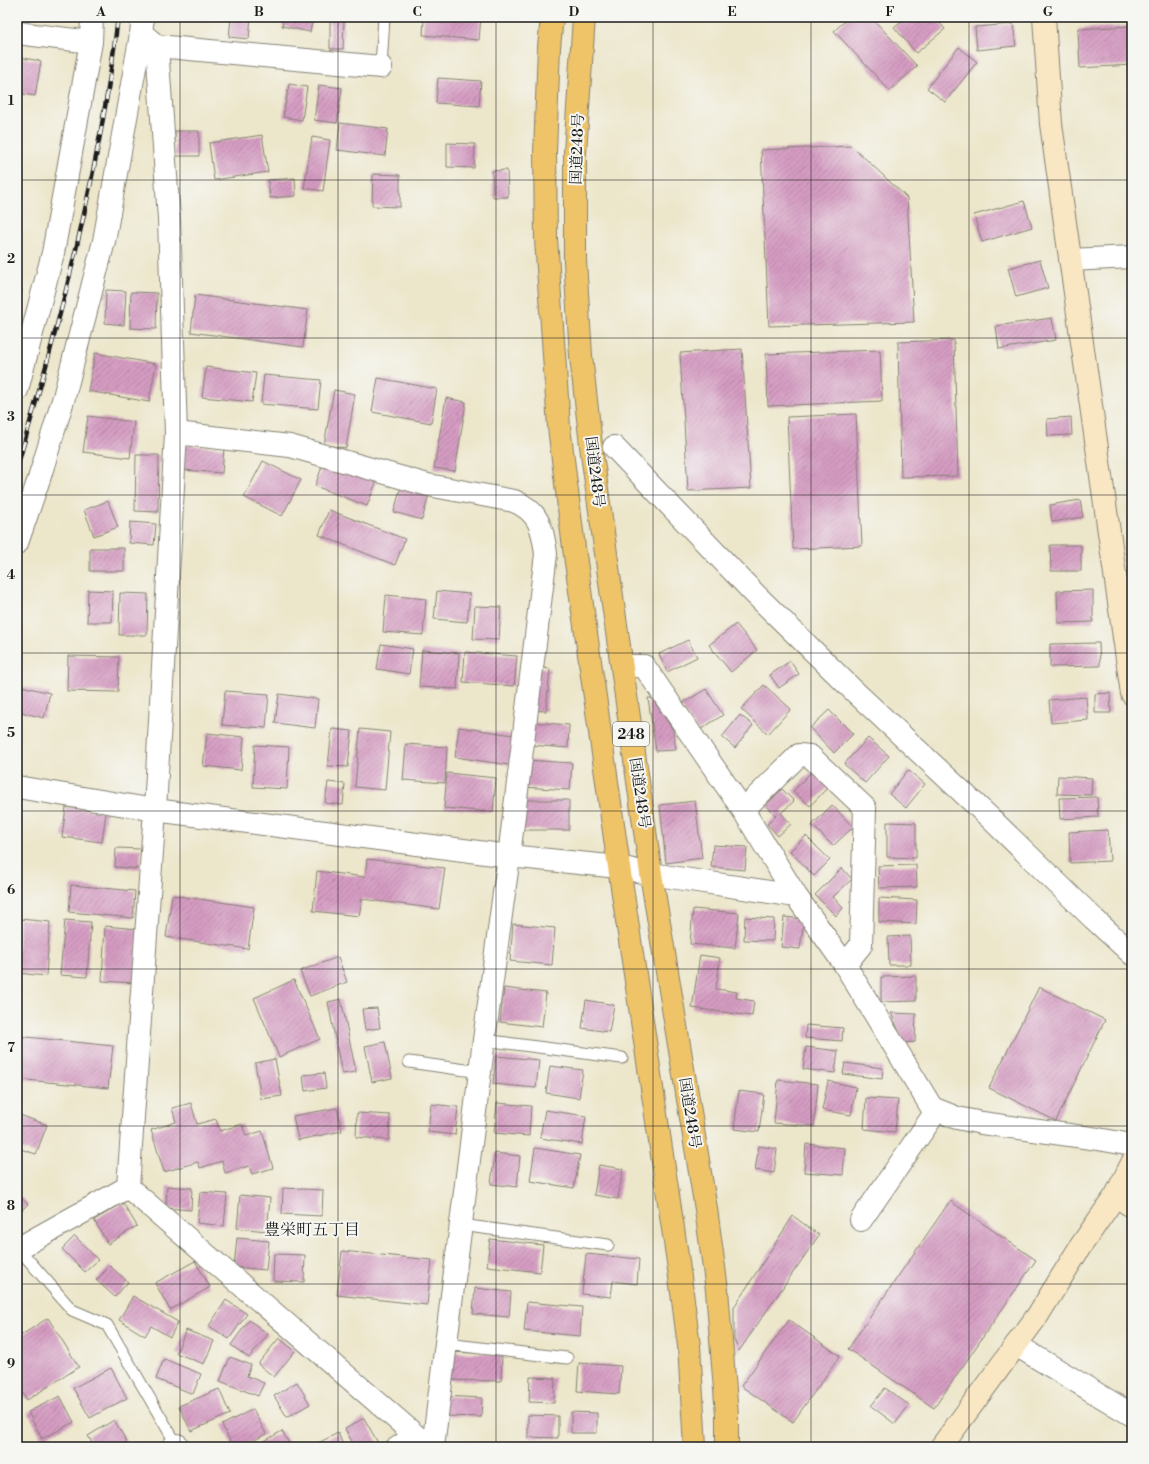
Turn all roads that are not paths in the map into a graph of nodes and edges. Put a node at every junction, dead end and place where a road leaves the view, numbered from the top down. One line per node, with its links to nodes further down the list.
1 (92, 17): 8 (street)
2 (384, 17): 9 (lane)
3 (552, 17): 16 (highway, 国道248号 / 248)
4 (584, 17): 18 (highway, 国道248号 / 248)
5 (1044, 17): 11 (street)
6 (147, 32): 9 (street); 13 (street); 15 (street)
7 (17, 33): 8 (street)
8 (91, 42): 12 (street)
9 (381, 67)
10 (1132, 257): 11 (street)
11 (1070, 260): 19 (street)
12 (17, 390)
13 (176, 433): 17 (street); 21 (street)
14 (614, 447): 27 (street)
15 (17, 543)
16 (574, 548): 17 (street); 24 (highway, 国道248号 / 248)
17 (546, 554): 23 (street)
18 (622, 666): 22 (street); 25 (highway, 国道248号 / 248)
19 (1132, 694)
20 (17, 788): 21 (street)
21 (155, 810): 23 (street); 36 (street)
22 (743, 810): 26 (street); 28 (street)
23 (509, 856): 24 (street); 29 (street)
24 (619, 867): 25 (street); 51 (highway, 国道248号 / 248)
25 (651, 874): 26 (street); 52 (highway, 国道248号 / 248)
26 (796, 896): 28 (street)
27 (1132, 954)
28 (845, 965): 33 (street)
29 (484, 1040): 30 (lane); 32 (street)
30 (622, 1058)
31 (409, 1062): 32 (lane)
32 (480, 1072): 39 (street)
33 (934, 1109): 34 (street); 38 (street)
34 (1132, 1145)
35 (1132, 1163): 37 (street)
36 (128, 1187): 41 (street); 46 (street)
37 (1124, 1201): 43 (street)
38 (861, 1220)
39 (461, 1225): 40 (lane); 42 (street)
40 (608, 1245)
41 (18, 1249): 47 (lane)
42 (446, 1344): 44 (lane); 50 (street)
43 (1016, 1345): 45 (street); 53 (street)
44 (567, 1358)
45 (1132, 1415)
46 (411, 1432): 48 (lane); 49 (street)
47 (176, 1446)
48 (389, 1447)
49 (429, 1447)
50 (432, 1447)
51 (695, 1447)
52 (727, 1447)
53 (941, 1447)

